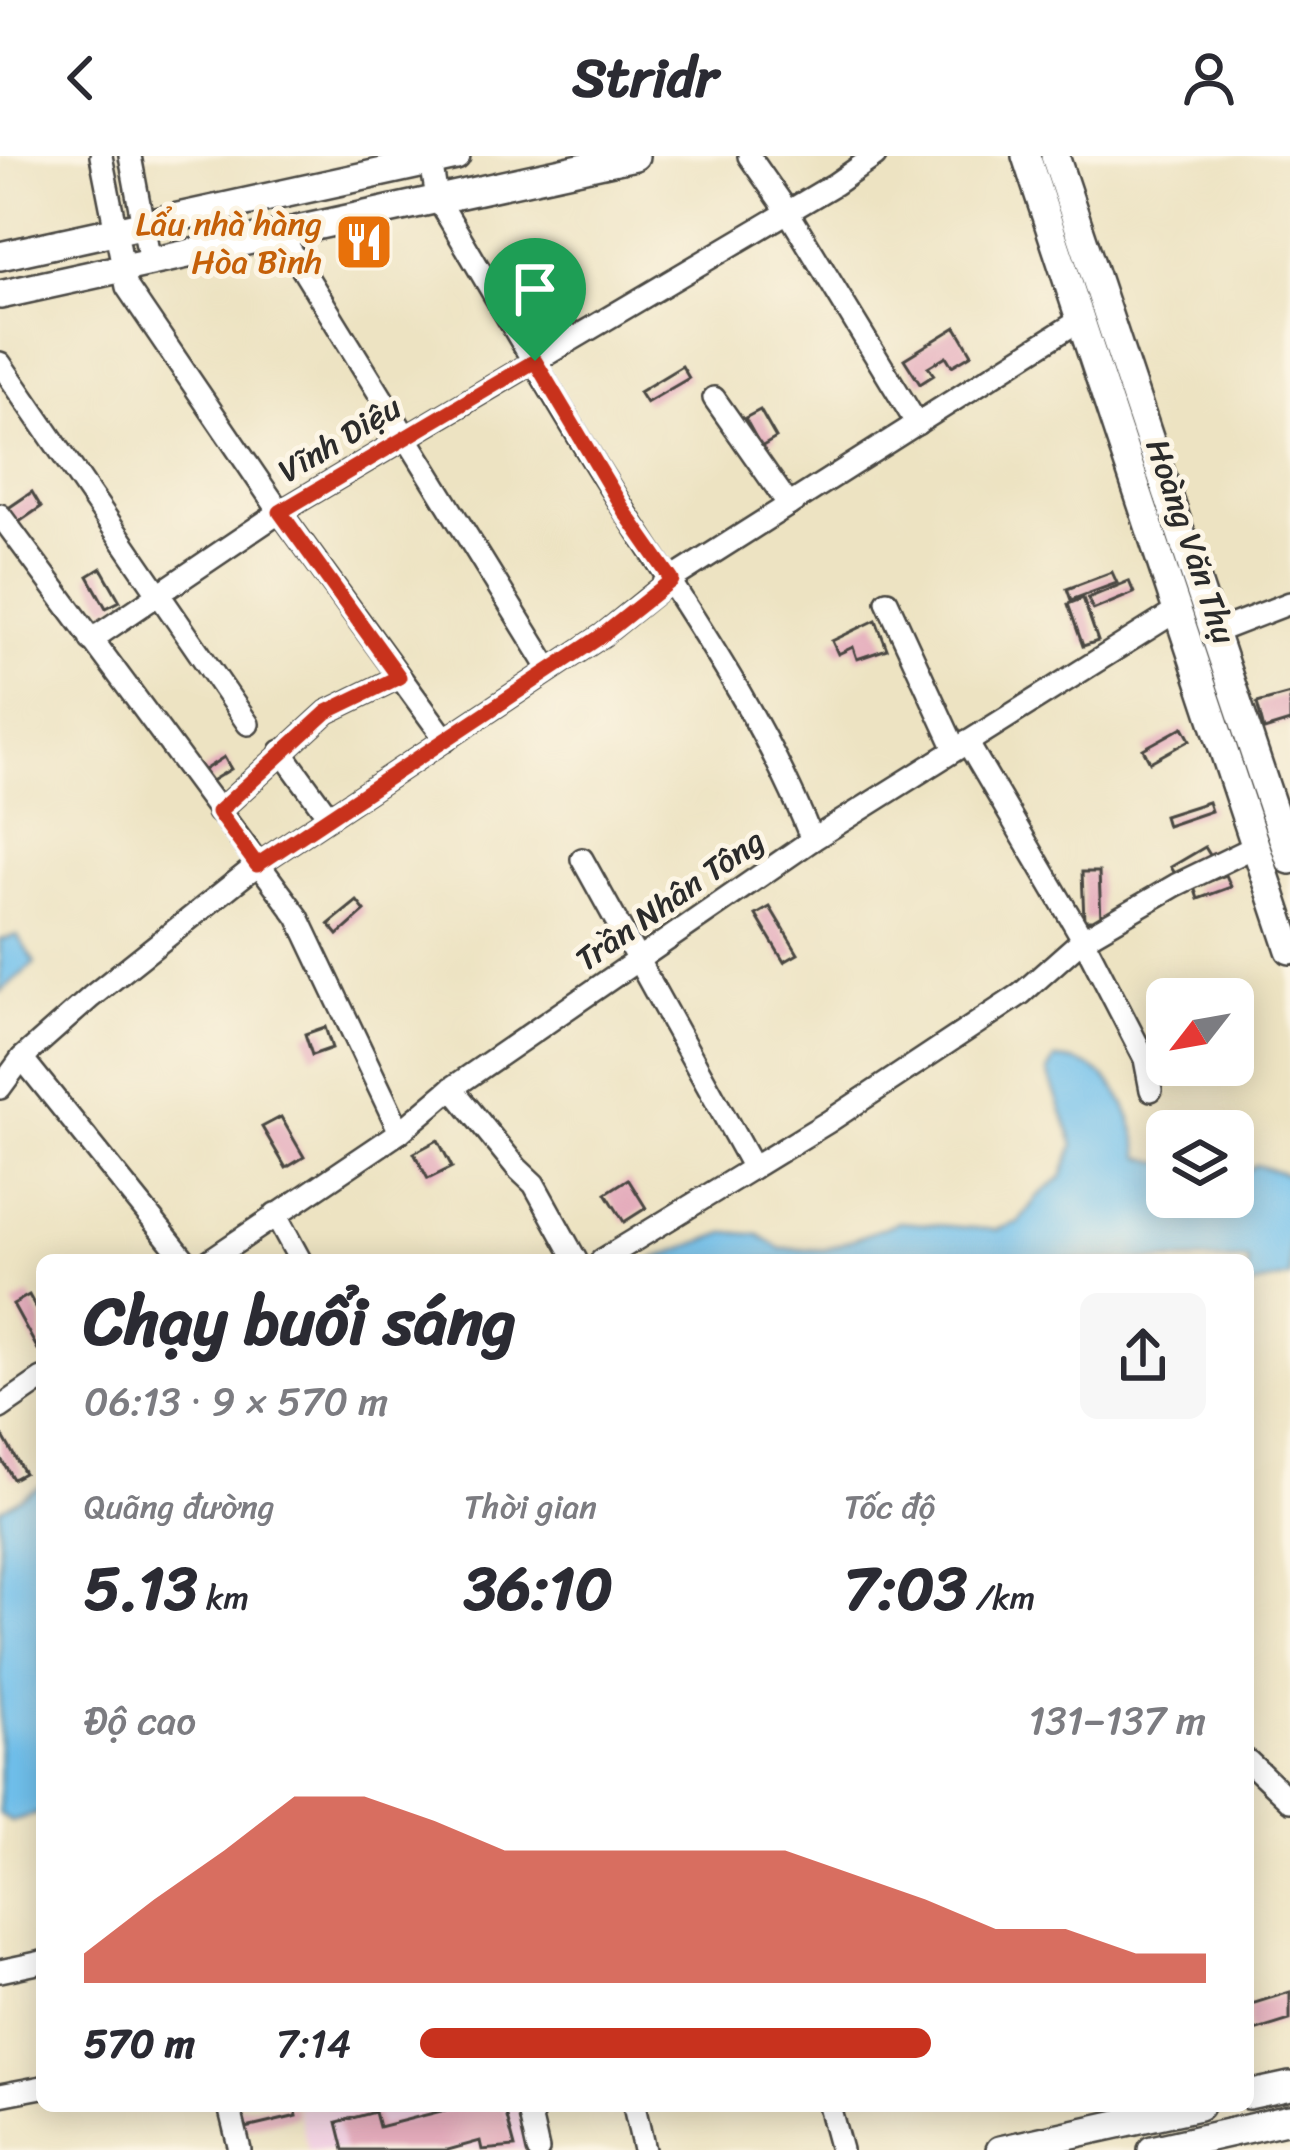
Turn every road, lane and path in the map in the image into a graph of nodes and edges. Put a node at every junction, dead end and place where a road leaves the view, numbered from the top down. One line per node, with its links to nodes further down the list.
1 (101, 156): 11 (street)
2 (130, 156): 11 (street)
3 (635, 156): 9 (main road)
4 (748, 156): 10 (street)
5 (875, 156): 10 (street, Vĩnh Diệu)
6 (1026, 156): 16 (main road, Hoàng Văn Thụ)
7 (1055, 156): 27 (main road, Hoàng Văn Thụ)
8 (444, 159): 9 (street); 11 (main road)
9 (437, 198): 12 (main road); 17 (street)
10 (788, 212): 17 (street, Vĩnh Diệu); 20 (street)
11 (129, 227): 13 (main road); 14 (street)
12 (280, 233): 14 (main road); 21 (street)
13 (0, 256)
14 (136, 265): 15 (main road); 23 (street)
15 (0, 295)
16 (1080, 320): 20 (street); 27 (main road, Hoàng Văn Thụ)
17 (535, 361): 21 (street, Vĩnh Diệu); 25 (street)
18 (0, 363): 26 (street)
19 (714, 398): 22 (street)
20 (917, 424): 22 (street)
21 (406, 436): 23 (street, Vĩnh Diệu); 32 (street)
22 (789, 505): 25 (street)
23 (280, 512): 26 (street, Vĩnh Diệu); 33 (street)
24 (0, 514): 31 (street)
25 (672, 580): 32 (street); 40 (street)
26 (158, 593): 31 (street, Vĩnh Diệu); 34 (street)
27 (1183, 596): 30 (main road, Hoàng Văn Thụ); 36 (street, Trần Nhân Tông); 41 (main road, Hoàng Văn Thụ)
28 (886, 601): 36 (street)
29 (1290, 602): 30 (street)
30 (1215, 632): 43 (main road, Hoàng Văn Thụ)
31 (91, 640): 38 (street)
32 (550, 670): 35 (street)
33 (399, 677): 35 (street); 37 (street)
34 (248, 724)
35 (446, 740): 39 (street)
36 (961, 745): 40 (street, Trần Nhân Tông); 45 (street)
37 (281, 751): 38 (street); 39 (street)
38 (218, 812): 44 (street)
39 (329, 817): 44 (street)
40 (812, 840): 47 (street, Trần Nhân Tông)
41 (1256, 846): 45 (street); 46 (main road, Hoàng Văn Thụ)
42 (582, 860): 47 (street)
43 (1290, 860)
44 (257, 865): 48 (street); 52 (street)
45 (1084, 939): 51 (street); 53 (street)
46 (1290, 950)
47 (639, 960): 50 (street, Trần Nhân Tông); 53 (street)
48 (22, 1058): 49 (street); 55 (street)
49 (0, 1088)
50 (452, 1088): 52 (street, Trần Nhân Tông); 58 (street)
51 (1151, 1090)
52 (400, 1132): 54 (street, Trần Nhân Tông)
53 (754, 1168): 59 (street)
54 (275, 1214): 56 (street, Trần Nhân Tông); 57 (street)
55 (180, 1254)
56 (218, 1254)
57 (297, 1254)
58 (573, 1254)
59 (612, 1254)
60 (36, 1383): 61 (street)
61 (0, 1408)
62 (1254, 1767): 63 (street)
63 (1290, 1801)
64 (36, 1963): 65 (street)
65 (0, 1971)
66 (36, 2087): 68 (street)
67 (1271, 2090): 74 (main road)
68 (0, 2095)
69 (230, 2112): 75 (street)
70 (529, 2112): 76 (street)
71 (635, 2112): 77 (street)
72 (831, 2112): 78 (street)
73 (1145, 2112): 79 (main road)
74 (1286, 2120): 80 (main road)
75 (240, 2150)
76 (538, 2150)
77 (644, 2150)
78 (842, 2150)
79 (1000, 2150)
80 (1152, 2150)

